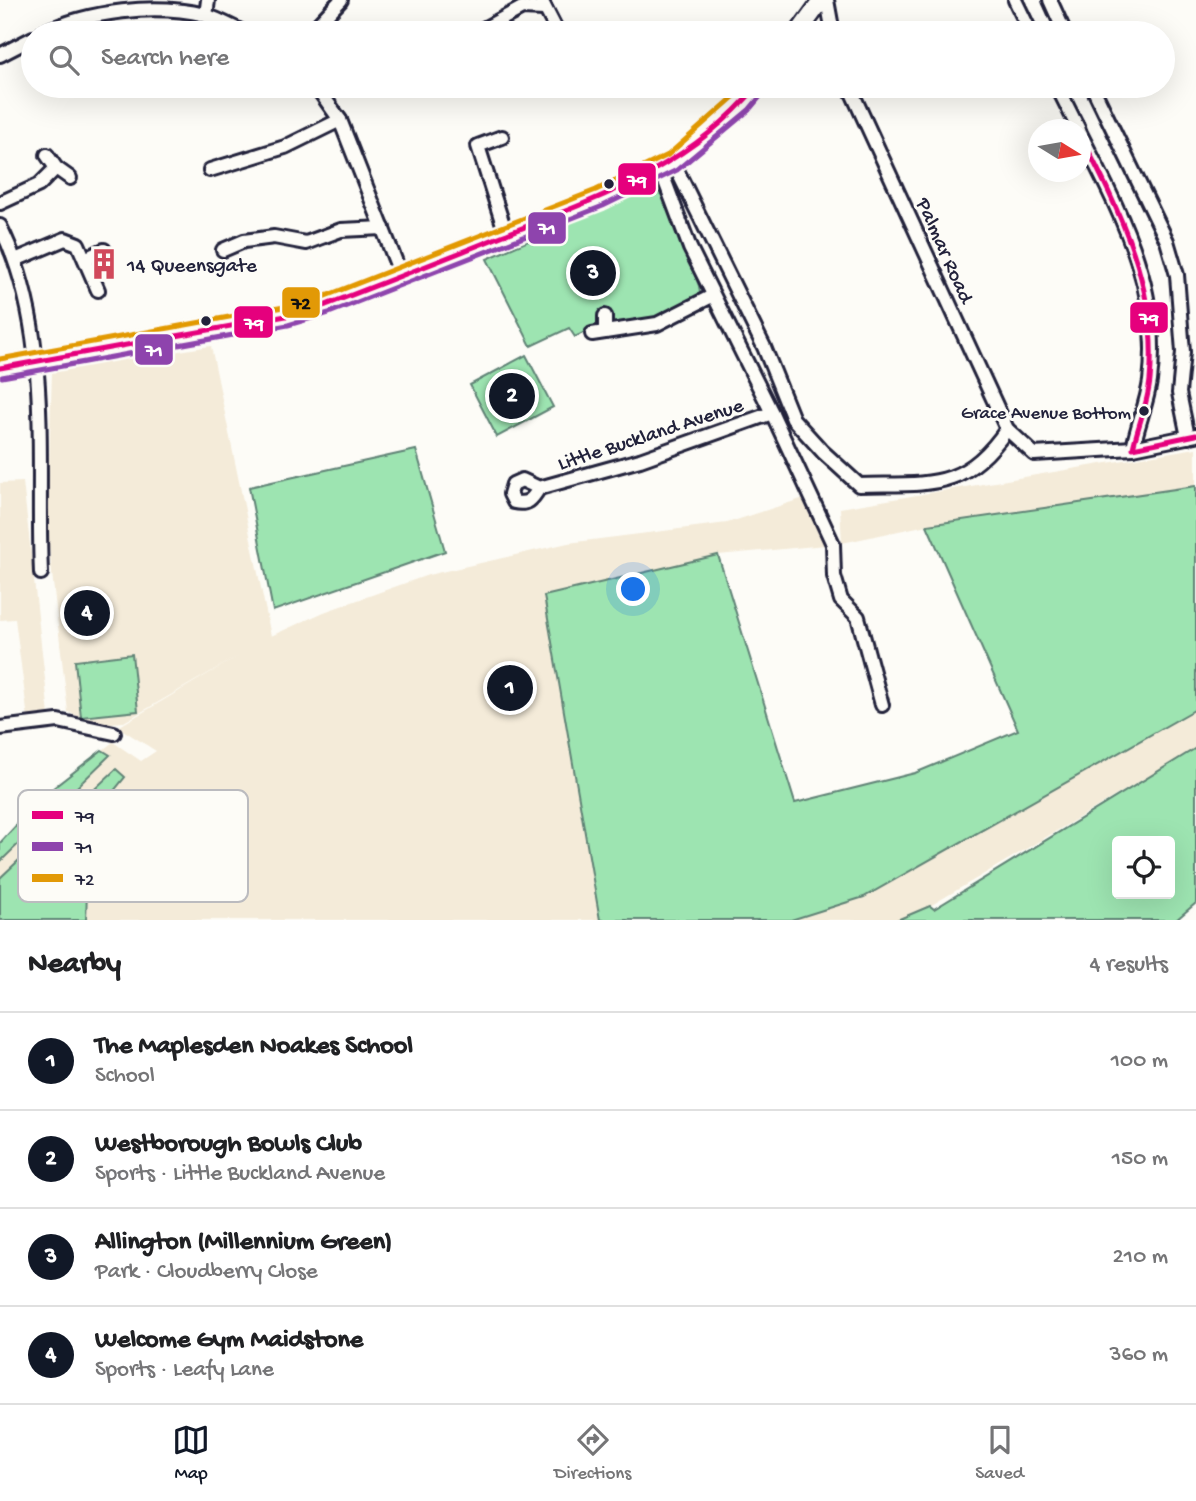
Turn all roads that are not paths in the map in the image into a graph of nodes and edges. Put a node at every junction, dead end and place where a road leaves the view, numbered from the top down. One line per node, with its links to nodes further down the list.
1 (208, 0): 7 (street)
2 (341, 0): 10 (street)
3 (824, 0): 13 (main road); 14 (street)
4 (1015, 0): 15 (street)
5 (1050, 0): 16 (street)
6 (542, 4): 11 (street); 12 (street)
7 (206, 16): 8 (street); 9 (street)
8 (80, 21)
9 (217, 21)
10 (321, 21)
11 (495, 21)
12 (551, 21)
13 (807, 21)
14 (830, 21)
15 (1025, 21)
16 (1060, 21)
17 (21, 44): 18 (street)
18 (0, 55)
19 (324, 98): 25 (street)
20 (747, 98): 31 (main road)
21 (855, 98): 52 (street, Palmar Road)
22 (1063, 98): 24 (street)
23 (1098, 98): 53 (street)
24 (1074, 119)
25 (340, 120): 30 (street); 37 (street)
26 (502, 137): 38 (street)
27 (223, 152): 30 (street)
28 (47, 155): 32 (street)
29 (1091, 155): 54 (street)
30 (228, 164): 33 (street)
31 (666, 165): 38 (main road); 45 (street); 52 (street)
32 (57, 168): 34 (street); 35 (street)
33 (210, 170)
34 (69, 178)
35 (0, 203)
36 (0, 226): 42 (street)
37 (383, 228): 40 (street); 43 (street)
38 (506, 234): 43 (main road)
39 (104, 250): 41 (street)
40 (223, 250)
41 (85, 259): 42 (street); 44 (street)
42 (15, 260): 49 (street)
43 (401, 275): 49 (main road)
44 (99, 290)
45 (712, 296): 47 (street); 51 (street)
46 (605, 316): 47 (street)
47 (606, 332): 48 (street)
48 (592, 334)
49 (37, 362): 50 (main road); 56 (street)
50 (0, 368)
51 (772, 413): 55 (street, Little Buckland Avenue); 57 (street)
52 (1007, 429): 54 (street)
53 (1192, 436): 54 (street)
54 (1133, 448)
55 (539, 488)
56 (41, 573)
57 (882, 705)
58 (0, 728): 59 (street)
59 (114, 733)

